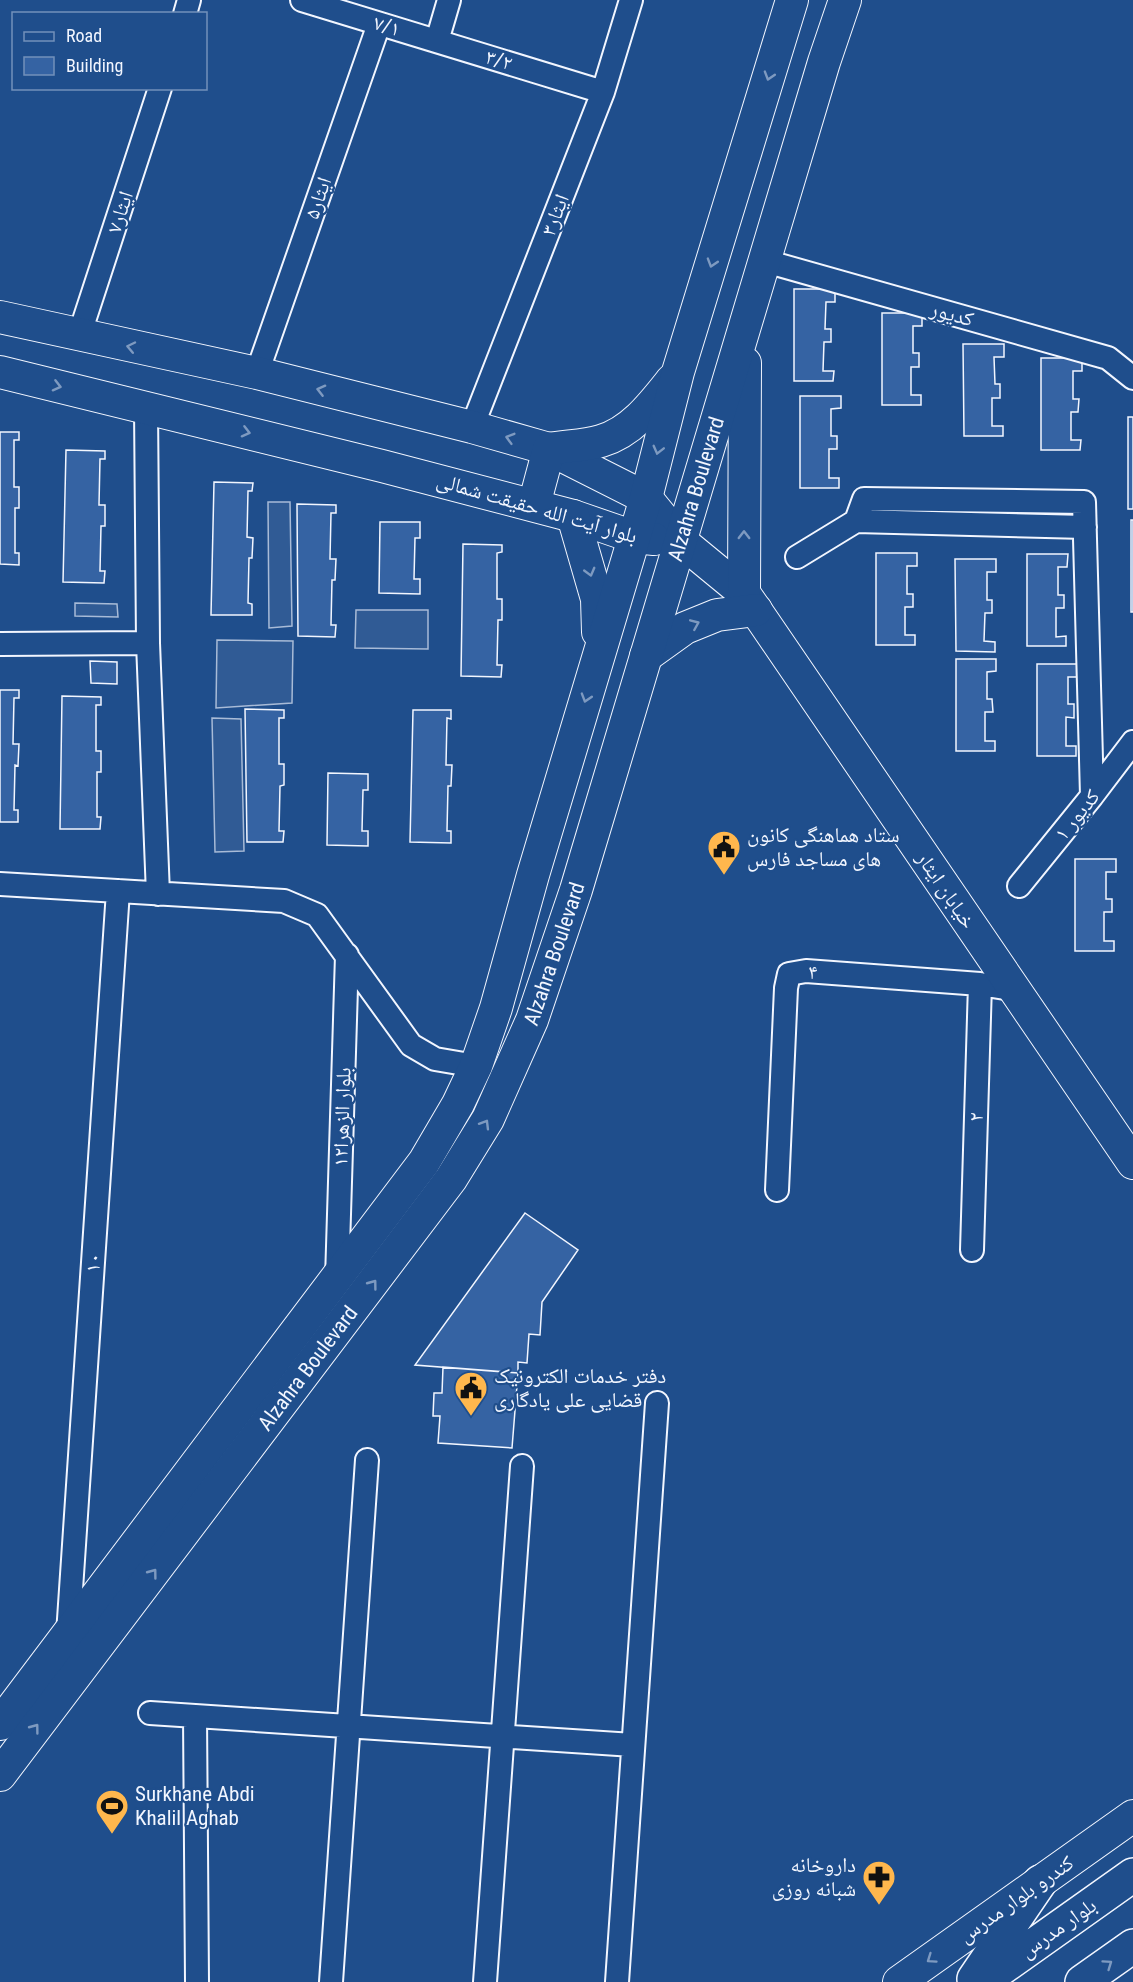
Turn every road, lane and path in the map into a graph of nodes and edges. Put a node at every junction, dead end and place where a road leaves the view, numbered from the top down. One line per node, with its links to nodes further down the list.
1 (302, 0): 6 (street, ۷/۱)
2 (449, 0): 7 (street)
3 (632, 0): 11 (street, ایثار۳)
4 (792, 0): 8 (main road, Alzahra Boulevard)
5 (845, 0): 9 (main road, Alzahra Boulevard)
6 (379, 24): 7 (street, ۷/۱); 18 (street, ایثار۵)
7 (437, 41): 11 (street, ۳/۲)
8 (779, 42): 9 (main road); 17 (main road, Alzahra Boulevard, one-way to 17)
9 (824, 62): 12 (main road, Alzahra Boulevard)
10 (159, 90): 15 (street, ایثار۷)
11 (603, 92): 21 (street, ایثار۳)
12 (765, 261): 14 (main road, Alzahra Boulevard); 19 (street, کدیور)
13 (0, 317): 15 (main road, بلوار آیت الله حقیقت شمالی)
14 (745, 328): 27 (main road, Alzahra Boulevard); 29 (main road, one-way to 14)
15 (80, 336): 18 (main road, بلوار آیت الله حقیقت شمالی, one-way to 15)
16 (0, 372): 20 (main road, بلوار آیت الله حقیقت شمالی, one-way to 20)
17 (678, 372): 22 (main road); 23 (main road, Alzahra Boulevard, one-way to 23)
18 (257, 373): 21 (main road, بلوار آیت الله حقیقت شمالی, one-way to 18)
19 (1133, 378)
20 (146, 407): 24 (main road, بلوار آیت الله حقیقت شمالی, one-way to 24); 30 (street)
21 (472, 427): 22 (main road, بلوار آیت الله حقیقت شمالی, one-way to 21)
22 (549, 449): 23 (main road, بلوار آیت الله حقیقت شمالی); 24 (main road)
23 (646, 498): 26 (main road, Alzahra Boulevard); 27 (main road, بلوار آیت الله حقیقت شمالی)
24 (534, 505): 25 (main road, بلوار آیت الله حقیقت شمالی)
25 (573, 516): 26 (main road, بلوار آیت الله حقیقت شمالی); 32 (main road, one-way to 32)
26 (634, 537): 27 (main road, بلوار آیت الله حقیقت شمالی); 32 (main road, Alzahra Boulevard)
27 (682, 542): 29 (main road, خیابان ایثار); 33 (main road, Alzahra Boulevard)
28 (797, 557): 35 (street)
29 (750, 602): 33 (main road, one-way to 29); 42 (main road, خیابان ایثار)
30 (148, 642): 31 (street); 39 (street)
31 (0, 644)
32 (599, 655): 43 (main road, Alzahra Boulevard, one-way to 43)
33 (646, 656): 59 (main road, Alzahra Boulevard, one-way to 33)
34 (1133, 742): 35 (street, کدیور ۱)
35 (1092, 796): 37 (street, کدیور ۱)
36 (0, 884): 38 (street)
37 (1019, 886)
38 (118, 891): 39 (street); 51 (street, ۱۰)
39 (158, 894): 40 (street)
40 (347, 955): 43 (street); 47 (street, بلوار الزهرا۱۲)
41 (980, 984): 42 (street, ۴); 45 (street, ۴); 46 (street, ۲)
42 (1017, 990): 44 (main road, خیابان ایثار)
43 (476, 1066): 47 (main road, Alzahra Boulevard)
44 (1133, 1163)
45 (777, 1190)
46 (972, 1250)
47 (337, 1279): 51 (main road, Alzahra Boulevard)
48 (657, 1404): 58 (street)
49 (367, 1460): 56 (street)
50 (522, 1466): 57 (street)
51 (68, 1634): 52 (main road, Alzahra Boulevard)
52 (10, 1696): 55 (main road, Alzahra Boulevard)
53 (150, 1713): 54 (street)
54 (195, 1716): 56 (street); 64 (street)
55 (0, 1724)
56 (348, 1726): 57 (street); 65 (street)
57 (503, 1737): 58 (street); 66 (street)
58 (633, 1745): 67 (street)
59 (0, 1775)
60 (1133, 1816): 62 (main road, کندرو بلوار مدرس)
61 (1133, 1875): 70 (main road, بلوار مدرس)
62 (1041, 1882): 68 (main road, کندرو بلوار مدرس, one-way to 68); 69 (main road)
63 (1133, 1946): 71 (main road, one-way to 63)
64 (197, 1982)
65 (331, 1982)
66 (485, 1982)
67 (617, 1982)
68 (899, 1982)
69 (972, 1982)
70 (982, 1982)
71 (1082, 1982)

